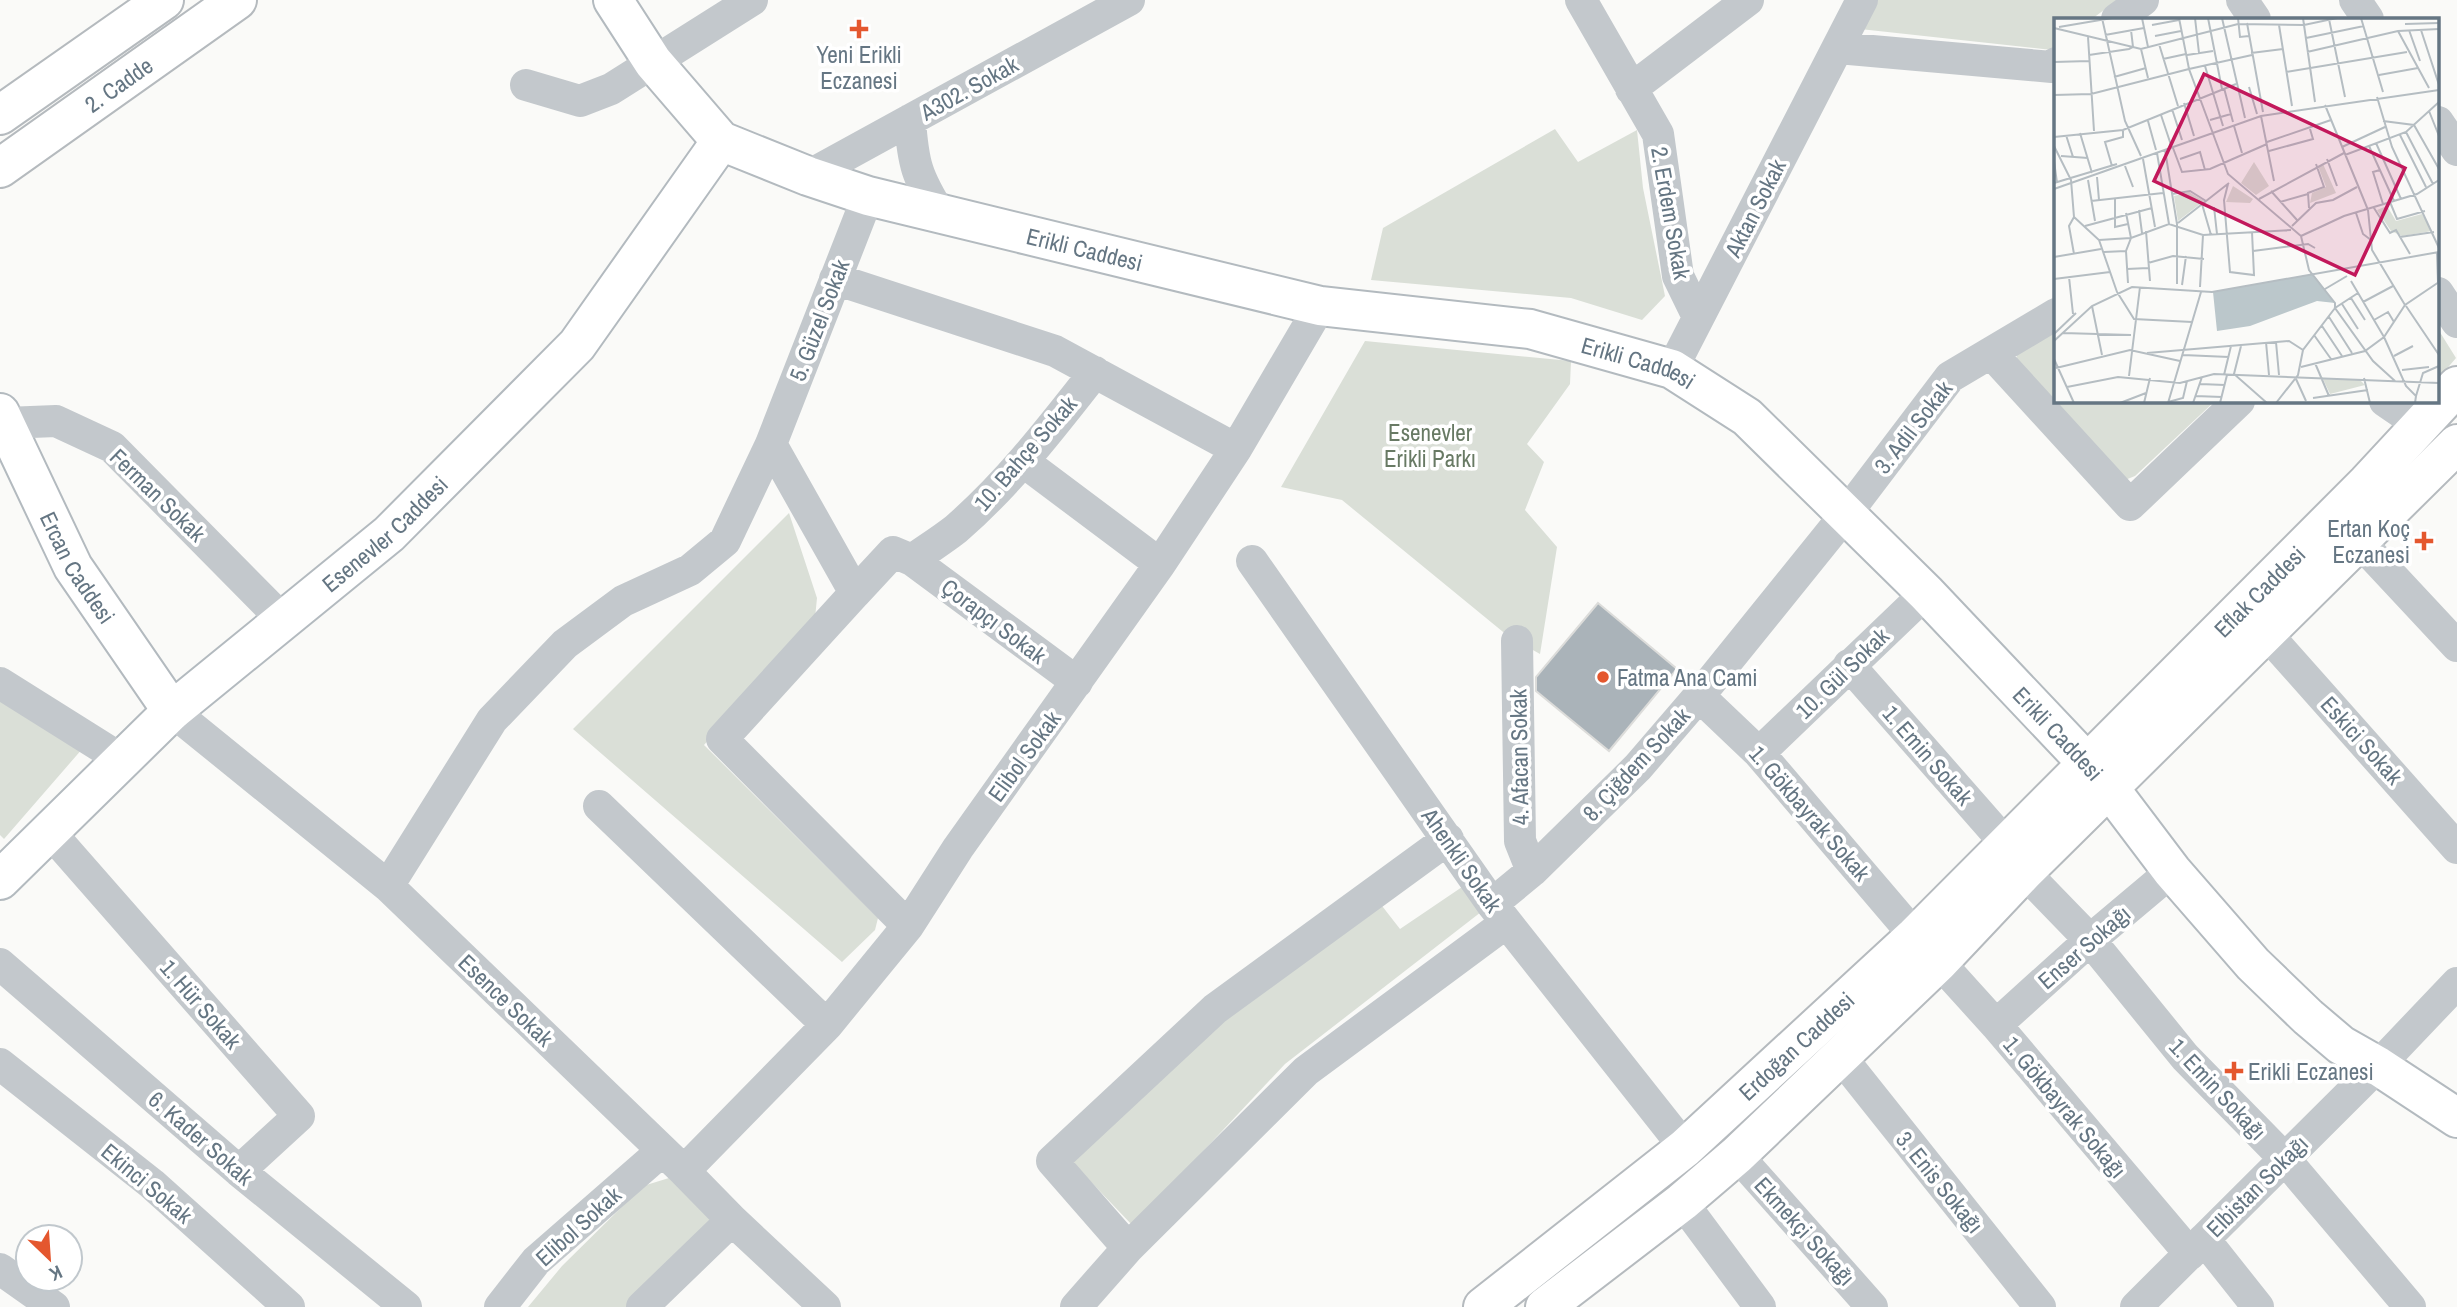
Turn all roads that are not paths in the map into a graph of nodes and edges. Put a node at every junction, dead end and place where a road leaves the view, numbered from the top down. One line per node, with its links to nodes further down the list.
1 (164, 0): 20 (main road, 2. Cadde)
2 (237, 0): 25 (main road, 2. Cadde)
3 (613, 0): 16 (main road, Erikli Caddesi)
4 (752, 0): 16 (street)
5 (1129, 0): 21 (street, A302. Sokak)
6 (1581, 0): 19 (street, 2. Erdem Sokak)
7 (1862, 0): 15 (street, Aktan Sokak)
8 (2143, 0): 12 (street)
9 (2242, 0): 13 (street)
10 (2355, 0): 14 (street)
11 (1735, 4): 19 (street)
12 (2118, 18)
13 (2254, 18)
14 (2367, 18)
15 (1838, 48): 17 (street); 33 (street, Aktan Sokak)
16 (653, 62): 18 (street); 23 (main road, Erikli Caddesi)
17 (2054, 66)
18 (526, 85)
19 (1631, 89): 33 (street, 2. Erdem Sokak)
20 (0, 115)
21 (910, 120): 26 (street, A302. Sokak); 28 (street)
22 (2440, 124): 24 (street)
23 (721, 141): 26 (main road, Erikli Caddesi); 54 (main road, Esenevler Caddesi)
24 (2457, 150)
25 (0, 168)
26 (808, 176): 27 (main road, Erikli Caddesi)
27 (868, 197): 28 (main road, Erikli Caddesi); 29 (street, 5. Güzel Sokak)
28 (940, 214): 31 (main road, Erikli Caddesi)
29 (835, 279): 37 (street, 10. Bahçe Sokak); 43 (street, 5. Güzel Sokak)
30 (2440, 296): 34 (street)
31 (1320, 306): 36 (main road, Erikli Caddesi); 45 (street, Elibol Sokak)
32 (2054, 315): 35 (street, 3. Adil Sokak)
33 (1699, 317): 36 (street, Aktan Sokak)
34 (2457, 322)
35 (1991, 353): 39 (street); 47 (street, 3. Adil Sokak)
36 (1672, 369): 47 (main road, Erikli Caddesi)
37 (1095, 372): 45 (street, 10. Bahçe Sokak); 46 (street, 10. Bahçe Sokak)
38 (2457, 386): 42 (main road, Eflak Caddesi)
39 (2238, 402)
40 (2386, 402): 42 (street)
41 (3, 418): 54 (street, Ferman Sokak); 62 (main road, Ercan Caddesi)
42 (2420, 425): 65 (main road, Eflak Caddesi)
43 (771, 444): 52 (street); 74 (street, 5. Güzel Sokak)
44 (2457, 444): 48 (main road, Eflak Caddesi)
45 (1236, 449): 51 (street, Elibol Sokak)
46 (1024, 462): 49 (street, 10. Bahçe Sokak); 51 (street)
47 (1846, 514): 53 (main road, Erikli Caddesi); 61 (street, 8. Çiğdem Sokak)
48 (2359, 541): 55 (main road, Eflak Caddesi); 57 (street)
49 (912, 560): 52 (street); 59 (street, Çorapçı Sokak)
50 (1252, 561): 68 (street, Ahenkli Sokak)
51 (1160, 564): 59 (street, Elibol Sokak)
52 (855, 593): 76 (street)
53 (1926, 593): 58 (street, 10. Gül Sokak); 65 (main road, Erikli Caddesi)
54 (283, 620): 62 (main road, Esenevler Caddesi)
55 (2266, 633): 65 (main road, Eflak Caddesi); 69 (street, Eskici Sokak)
56 (1517, 641): 71 (street, 4. Afacan Sokak)
57 (2457, 646)
58 (1849, 665): 63 (street, 10. Gül Sokak); 70 (street, 1. Emin Sokak)
59 (1077, 682): 76 (street, Elibol Sokak)
60 (0, 683): 64 (street)
61 (1699, 696): 63 (street, 1. Gökbayrak Sokak); 71 (street, 8. Çiğdem Sokak)
62 (172, 711): 64 (main road, Esenevler Caddesi); 74 (street, Esence Sokak)
63 (1759, 753): 78 (street, 1. Gökbayrak Sokak)
64 (121, 759): 67 (main road, Esenevler Caddesi)
65 (2099, 776): 70 (main road, Erdoğan Caddesi); 72 (main road, Erikli Caddesi)
66 (599, 806): 81 (street)
67 (49, 831): 73 (main road, Esenevler Caddesi); 91 (street, 1. Hür Sokak)
68 (1448, 839): 75 (street, Ahenkli Sokak); 95 (street)
69 (2457, 848)
70 (2016, 859): 77 (street, 1. Emin Sokağı); 78 (main road, Erdoğan Caddesi)
71 (1532, 871): 75 (street, 8. Çiğdem Sokak)
72 (2172, 871): 77 (street, Enser Sokağı); 85 (main road, Erikli Caddesi)
73 (0, 880)
74 (387, 886): 90 (street, Esence Sokak)
75 (1499, 913): 87 (street, Ahenkli Sokak); 95 (street, 8. Çiğdem Sokak)
76 (908, 926): 81 (street, Elibol Sokak)
77 (2090, 940): 82 (street, Enser Sokağı); 89 (street, 1. Emin Sokağı)
78 (1927, 949): 82 (street, 1. Gökbayrak Sokağı); 83 (main road, Erdoğan Caddesi); 87 (main road, Erdoğan Caddesi)
79 (0, 964): 91 (street, 6. Kader Sokak)
80 (2457, 983): 85 (street, Elbistan Sokağı)
81 (827, 1025): 90 (street, Elibol Sokak)
82 (1996, 1026): 94 (street, 1. Gökbayrak Sokağı)
83 (1839, 1056): 88 (main road, Erdoğan Caddesi); 97 (street, 3. Enis Sokağı)
84 (0, 1064): 99 (street, Ekinci Sokak)
85 (2378, 1066): 86 (main road, Erikli Caddesi); 89 (street, Elbistan Sokağı)
86 (2457, 1118)
87 (1685, 1148): 105 (main road, Erdoğan Caddesi)
88 (1737, 1155): 92 (main road, Erdoğan Caddesi); 108 (street, Ekmekçi Sokağı)
89 (2284, 1158): 94 (street, Elbistan Sokağı); 111 (street, 1. Emin Sokağı)
90 (673, 1161): 93 (street, Esence Sokak); 101 (street, Elibol Sokak)
91 (239, 1171): 100 (street, 6. Kader Sokak)
92 (1682, 1202): 106 (main road, Erdoğan Caddesi); 107 (street)
93 (732, 1220): 102 (street); 103 (street, Esence Sokak)
94 (2197, 1247): 109 (street, Elbistan Sokağı); 110 (street, 1. Gökbayrak Sokağı)
95 (1128, 1248): 104 (street, 8. Çiğdem Sokak)
96 (0, 1269): 98 (street)
97 (2033, 1305)
98 (54, 1307)
99 (289, 1307)
100 (406, 1307)
101 (499, 1307)
102 (642, 1307)
103 (825, 1307)
104 (1076, 1307)
105 (1483, 1307)
106 (1545, 1307)
107 (1760, 1307)
108 (1872, 1307)
109 (2136, 1307)
110 (2258, 1307)
111 (2410, 1307)

